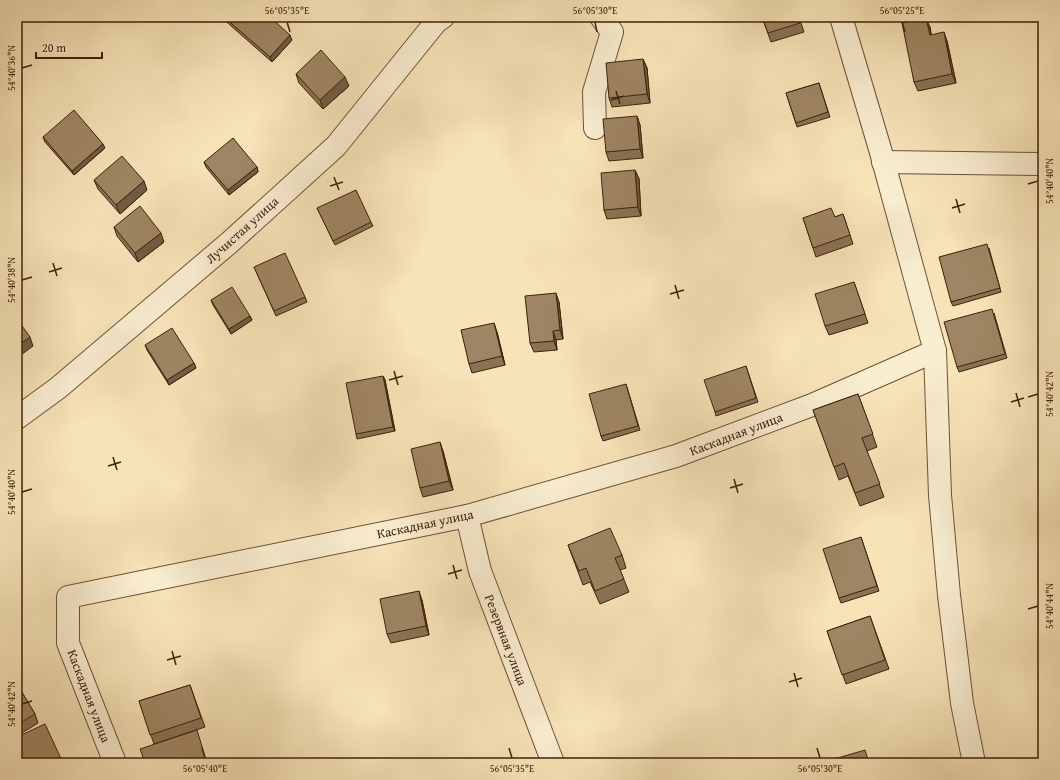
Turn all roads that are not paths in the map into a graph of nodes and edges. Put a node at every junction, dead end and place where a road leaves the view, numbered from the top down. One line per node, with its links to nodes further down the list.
1 (443, 17): 8 (street, Лучистая улица)
2 (601, 17): 4 (street)
3 (841, 17): 5 (street)
4 (595, 128)
5 (883, 162): 6 (street); 7 (street)
6 (1043, 164)
7 (935, 351): 9 (street, Каскадная улица); 12 (street)
8 (17, 418)
9 (467, 516): 10 (street, Каскадная улица); 11 (street, Резервная улица)
10 (115, 763)
11 (553, 763)
12 (974, 763)

